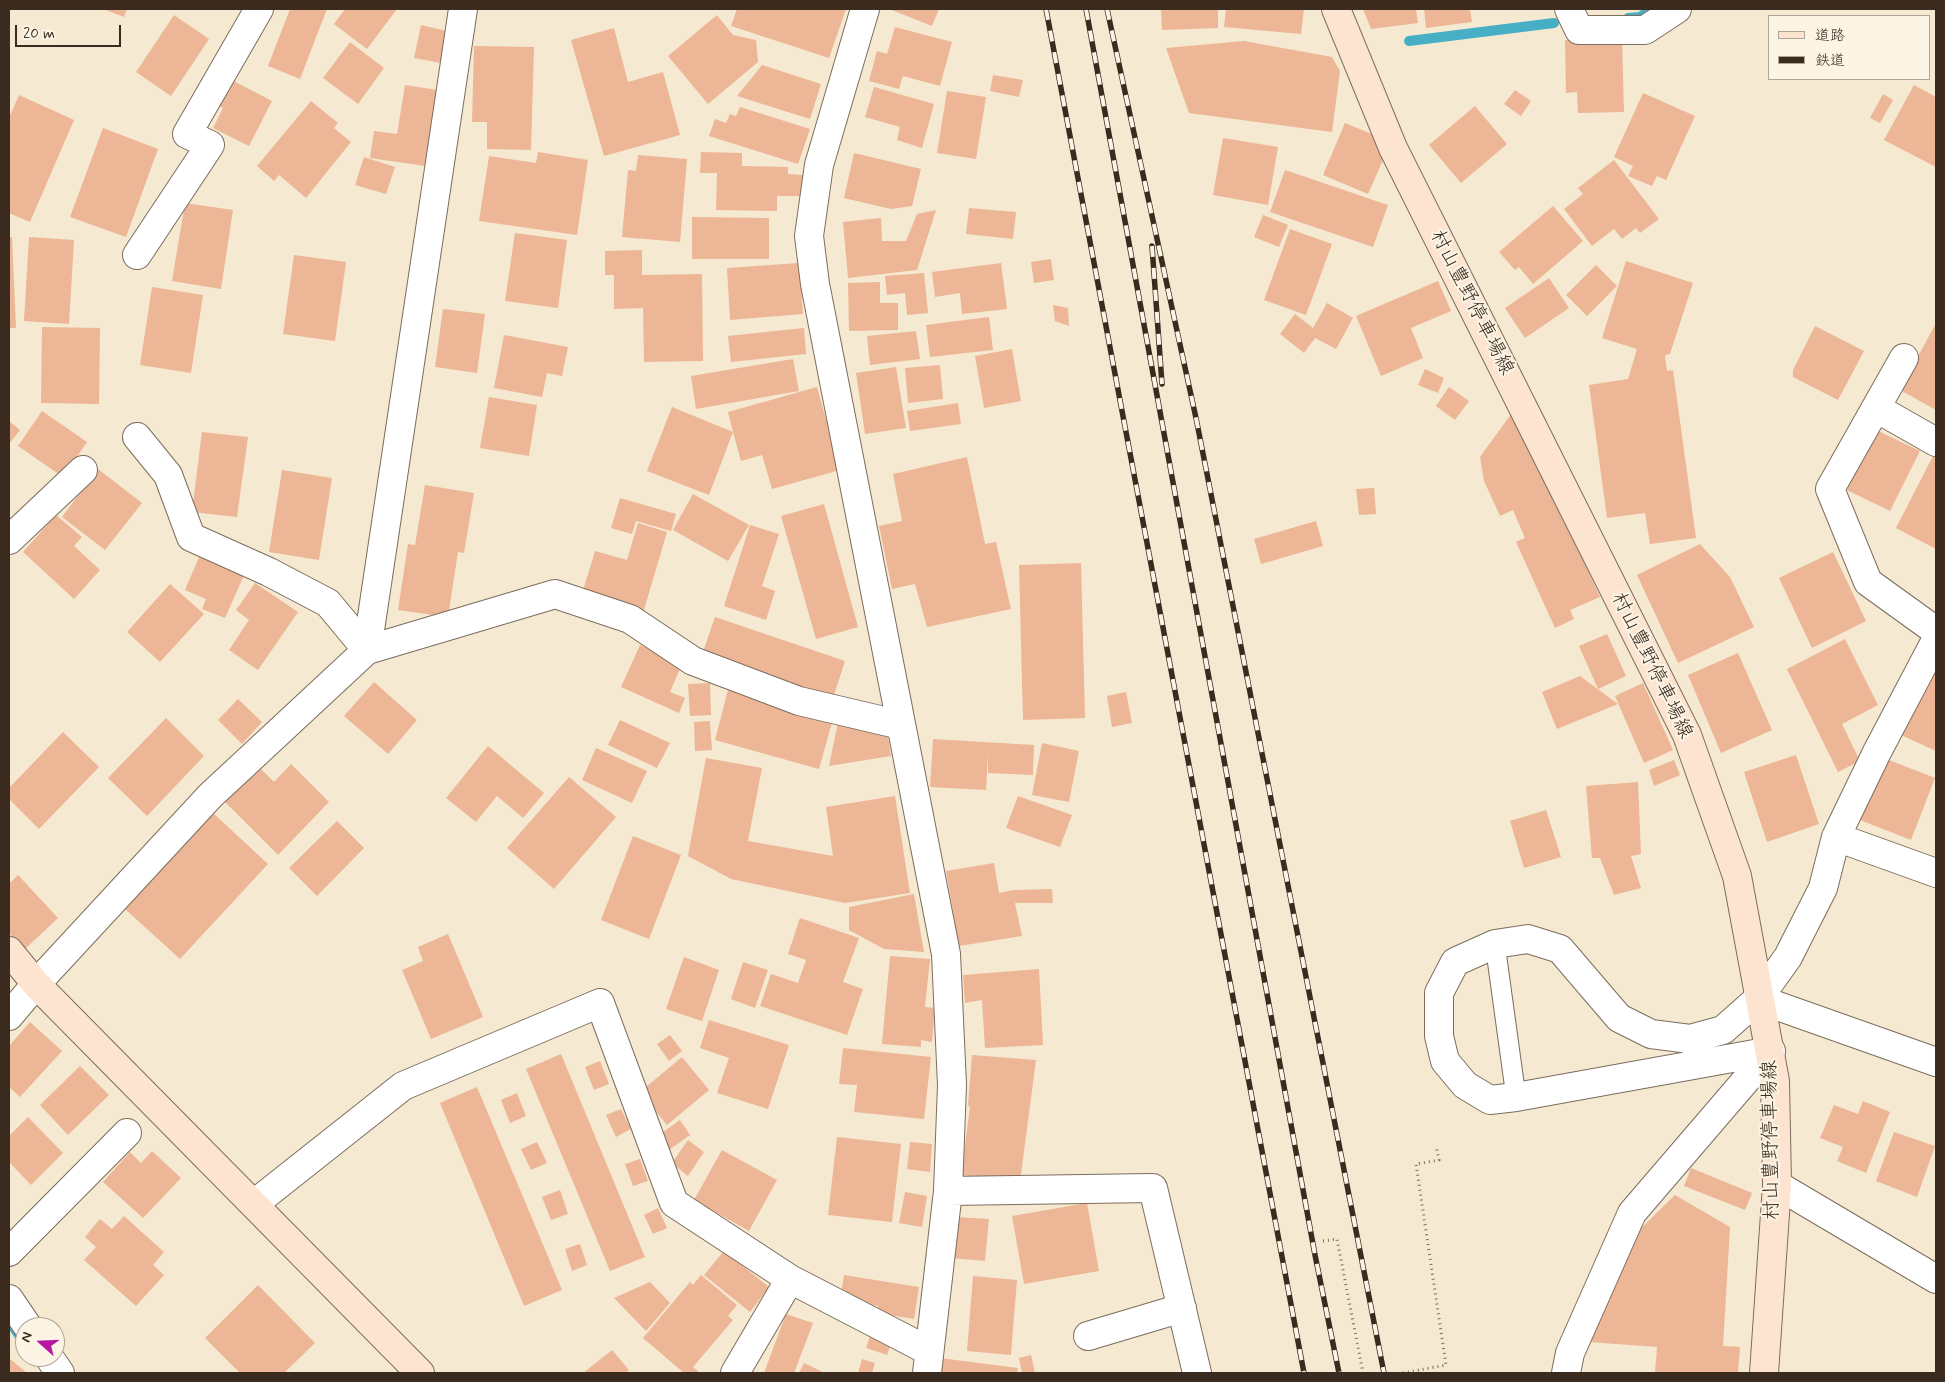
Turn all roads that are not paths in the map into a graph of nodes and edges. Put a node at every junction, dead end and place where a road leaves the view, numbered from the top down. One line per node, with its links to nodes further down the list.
1 (259, 9): 7 (street)
2 (463, 9): 16 (street)
3 (865, 9): 17 (street)
4 (1336, 9): 23 (main road, 村山豊野停車場線)
5 (1570, 9): 6 (street)
6 (1677, 9)
7 (137, 256)
8 (1904, 358): 9 (street)
9 (1876, 408): 11 (street); 14 (street)
10 (137, 438): 16 (street)
11 (1936, 442)
12 (84, 470): 13 (street)
13 (9, 540)
14 (1936, 630)
15 (1936, 640): 18 (street)
16 (366, 650): 17 (street); 22 (street)
17 (901, 725): 30 (street)
18 (1836, 837): 19 (street); 23 (street)
19 (1936, 873)
20 (1494, 944): 23 (street); 27 (lane); 27 (street)
21 (9, 951): 22 (main road)
22 (36, 984): 24 (street); 31 (main road)
23 (1758, 999): 25 (main road, 村山豊野停車場線); 26 (street)
24 (9, 1016)
25 (1771, 1051): 27 (street); 29 (main road, 村山豊野停車場線); 43 (street)
26 (1936, 1062)
27 (1516, 1097)
28 (127, 1133): 32 (street)
29 (1777, 1185): 33 (street); 44 (main road, 村山豊野停車場線)
30 (948, 1191): 36 (street); 39 (street)
31 (254, 1204): 34 (street); 40 (main road)
32 (9, 1252)
33 (1935, 1275)
34 (790, 1279): 39 (street); 41 (street)
35 (9, 1299): 37 (street)
36 (1182, 1308): 38 (street); 42 (street)
37 (21, 1317)
38 (1088, 1336)
39 (928, 1362)
40 (420, 1373)
41 (735, 1373)
42 (1197, 1373)
43 (1566, 1373)
44 (1764, 1373)

